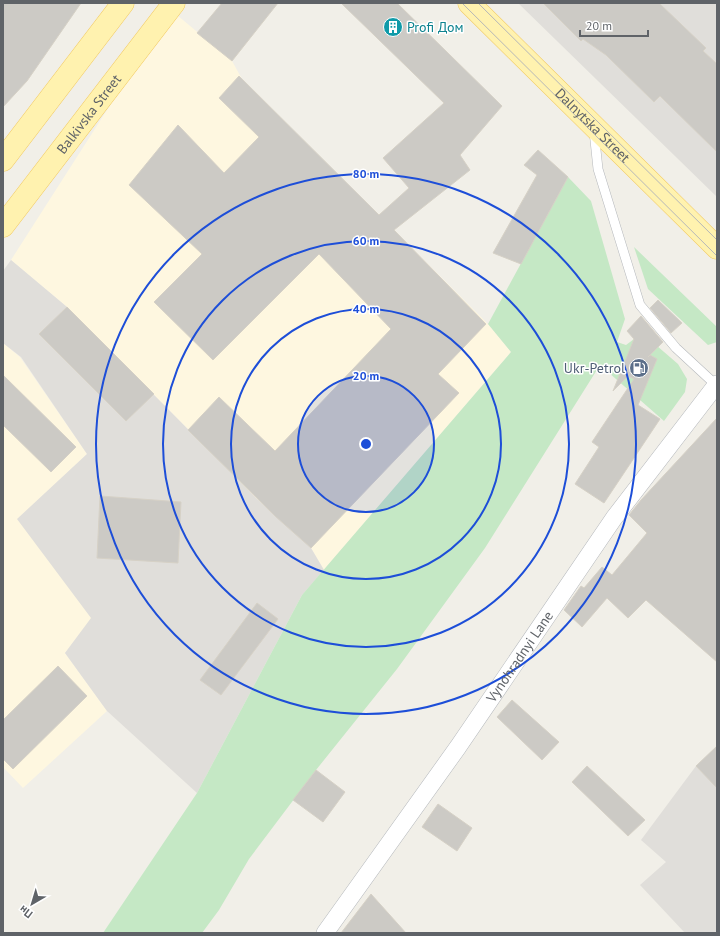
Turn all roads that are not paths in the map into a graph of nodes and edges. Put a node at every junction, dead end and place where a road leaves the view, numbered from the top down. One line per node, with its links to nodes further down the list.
1 (123, 3): 5 (main road)
2 (174, 3): 6 (main road, Balkivska Street)
3 (469, 3): 4 (main road, Dalnytska Street)
4 (594, 126): 7 (main road, Dalnytska Street); 8 (lane)
5 (3, 160)
6 (3, 226)
7 (717, 248)
8 (717, 385): 9 (street, Vynohradnyi Lane)
9 (325, 933)

